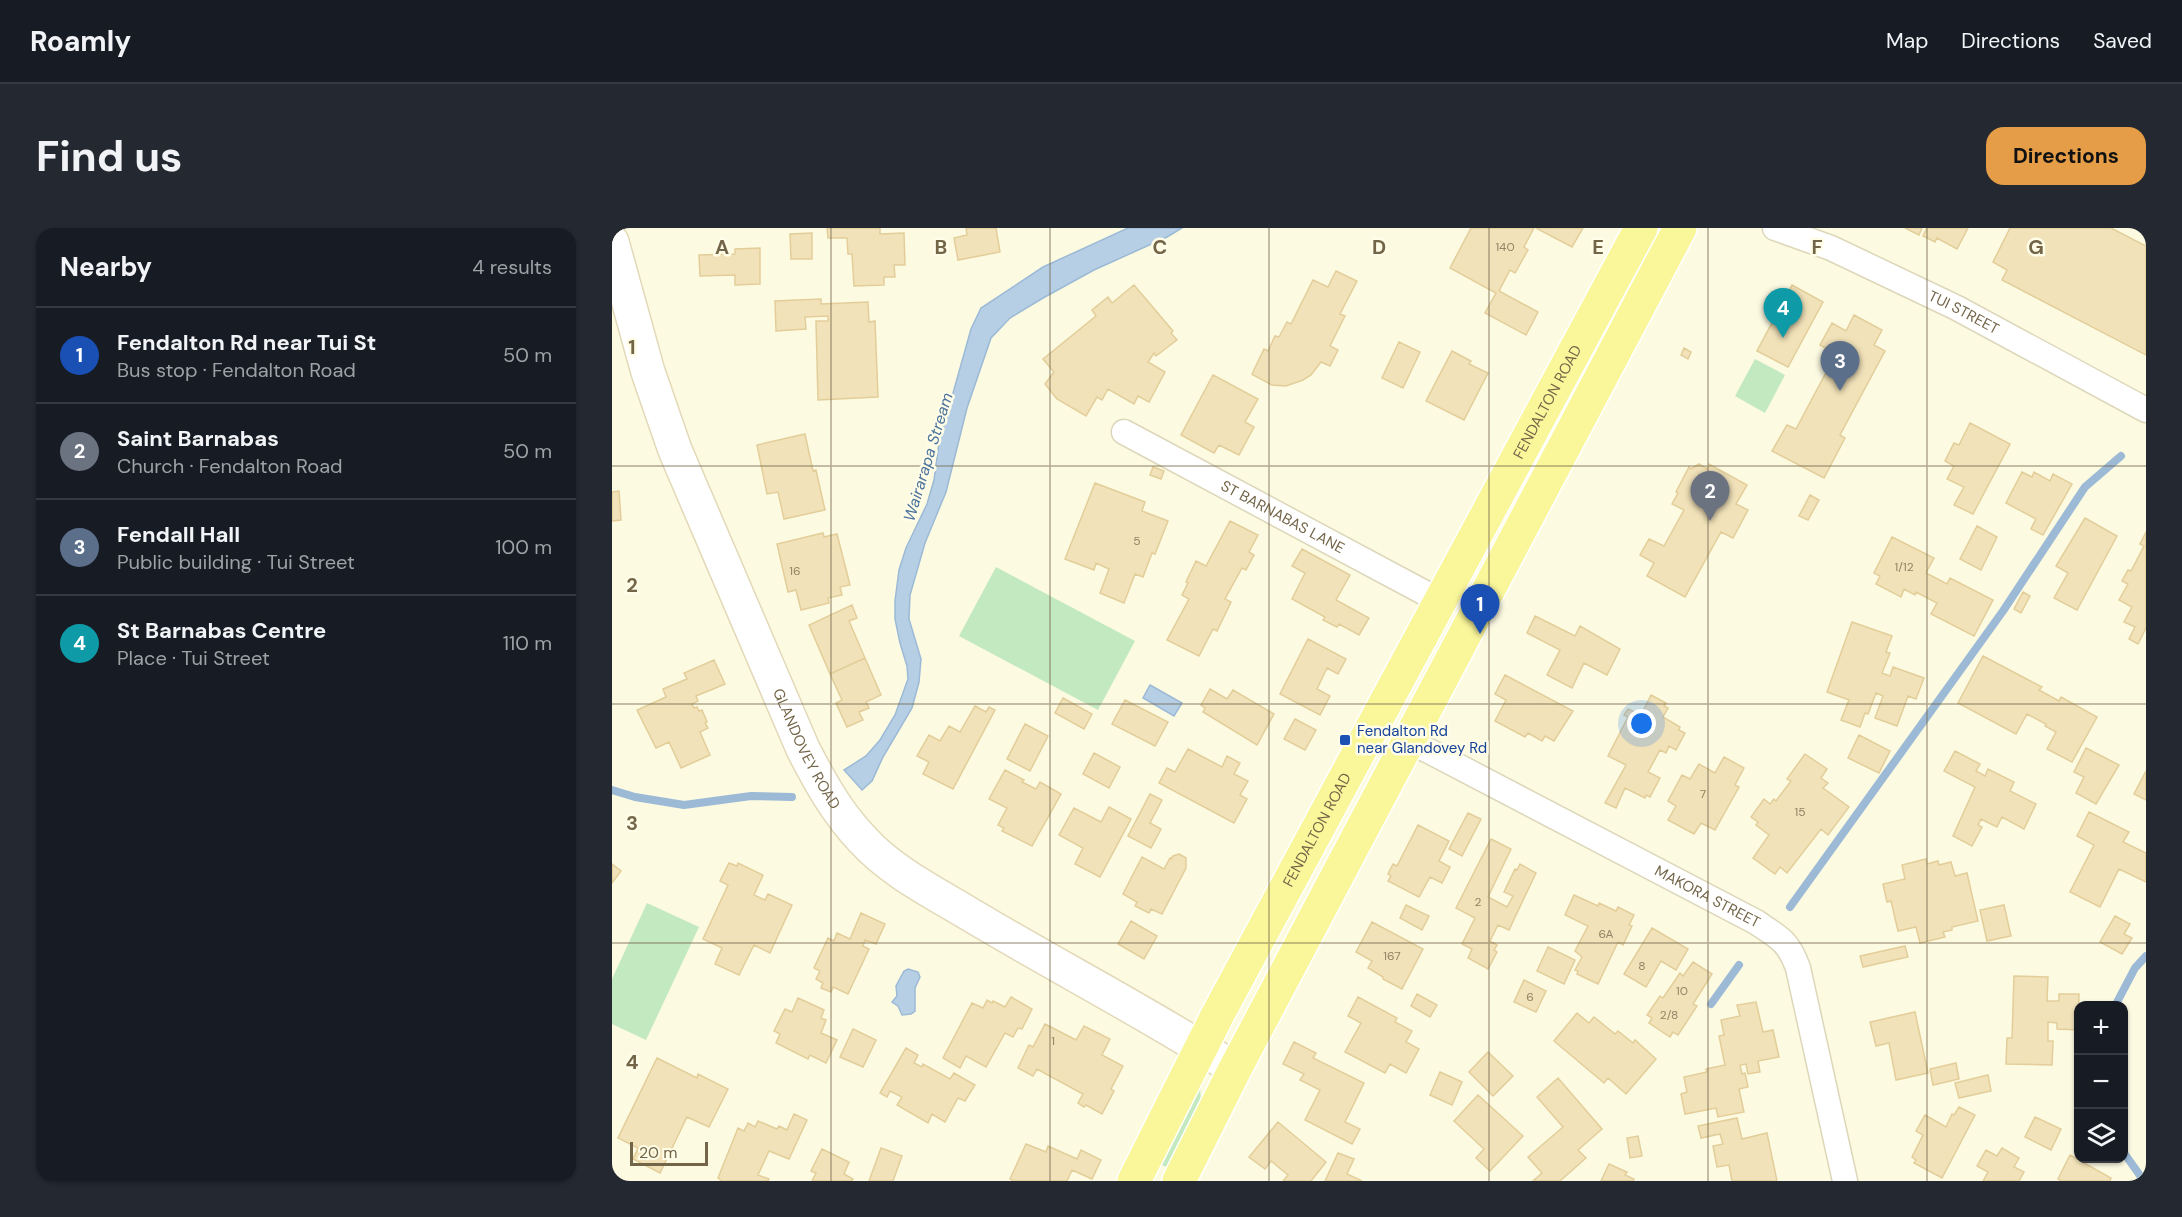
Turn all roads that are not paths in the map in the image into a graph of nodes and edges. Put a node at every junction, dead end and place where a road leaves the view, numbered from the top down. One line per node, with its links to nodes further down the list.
1 (1641, 228): 7 (main road, FENDALTON ROAD)
2 (1680, 228): 8 (main road)
3 (1775, 228): 5 (street, TUI STREET)
4 (612, 242): 11 (street, GLANDOVEY ROAD)
5 (2146, 410)
6 (1124, 432): 7 (street, ST BARNABAS LANE)
7 (1440, 601): 9 (main road, FENDALTON ROAD)
8 (1407, 742): 10 (main road); 17 (street, MAKORA STREET)
9 (1279, 902): 10 (main road); 11 (main road, FENDALTON ROAD)
10 (1313, 922): 12 (main road)
11 (1201, 1047): 12 (street, GLANDOVEY ROAD); 13 (main road, FENDALTON ROAD)
12 (1235, 1069): 16 (main road)
13 (1134, 1181)
14 (1158, 1181): 15 (main road)
15 (1167, 1181)
16 (1179, 1181)
17 (1845, 1181)

